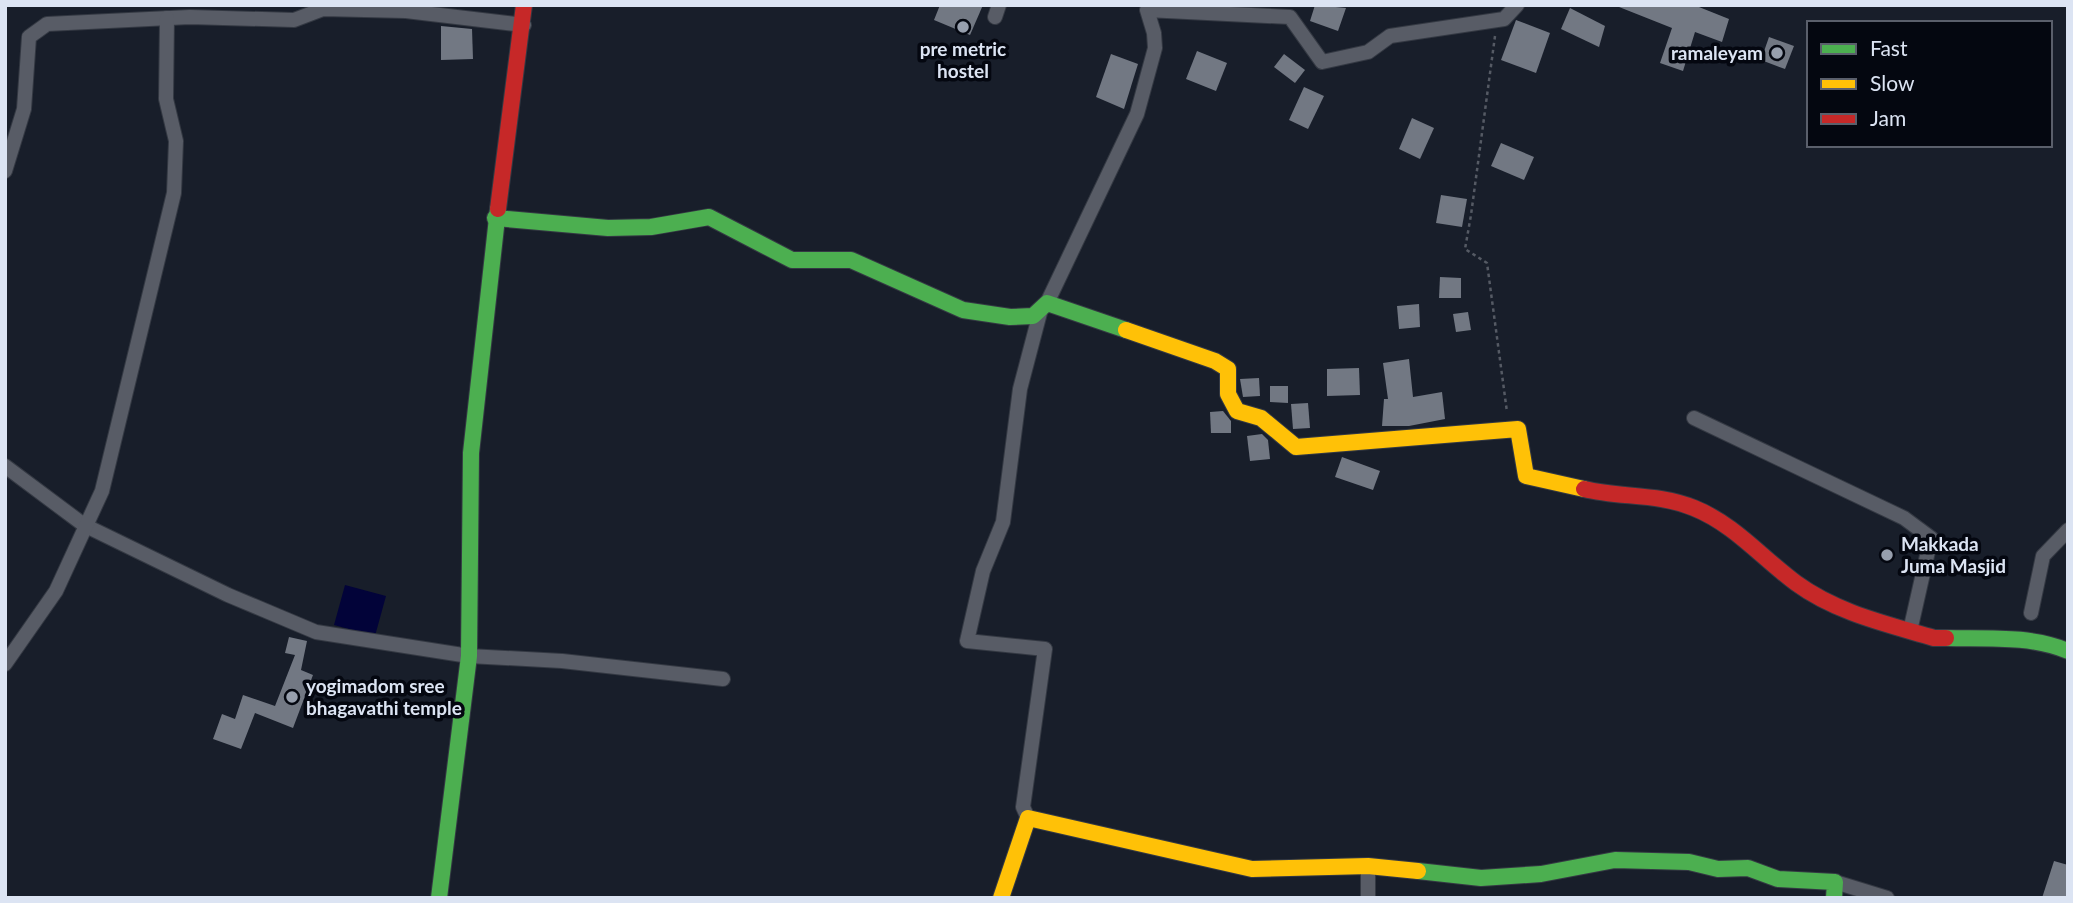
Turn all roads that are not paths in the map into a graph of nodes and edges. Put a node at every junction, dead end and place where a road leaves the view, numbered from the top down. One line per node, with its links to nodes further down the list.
1 (524, 5): 5 (street)
2 (1517, 5): 3 (street)
3 (1145, 8): 8 (street)
4 (167, 18): 5 (street); 6 (street); 11 (street)
5 (524, 24): 7 (street)
6 (5, 171)
7 (495, 218): 8 (street); 16 (street)
8 (1044, 306): 14 (street); 19 (street)
9 (1694, 418): 14 (street)
10 (5, 466): 11 (street)
11 (86, 526): 16 (street); 17 (street)
12 (2068, 530): 13 (street)
13 (2031, 613)
14 (1910, 631): 15 (street)
15 (2068, 651)
16 (469, 656): 18 (street); 22 (street)
17 (5, 664)
18 (723, 678)
19 (1028, 818): 20 (street); 23 (street)
20 (1368, 866): 21 (street); 24 (street)
21 (1834, 890): 25 (street)
22 (439, 898)
23 (1001, 898)
24 (1368, 898)
25 (1887, 898)

